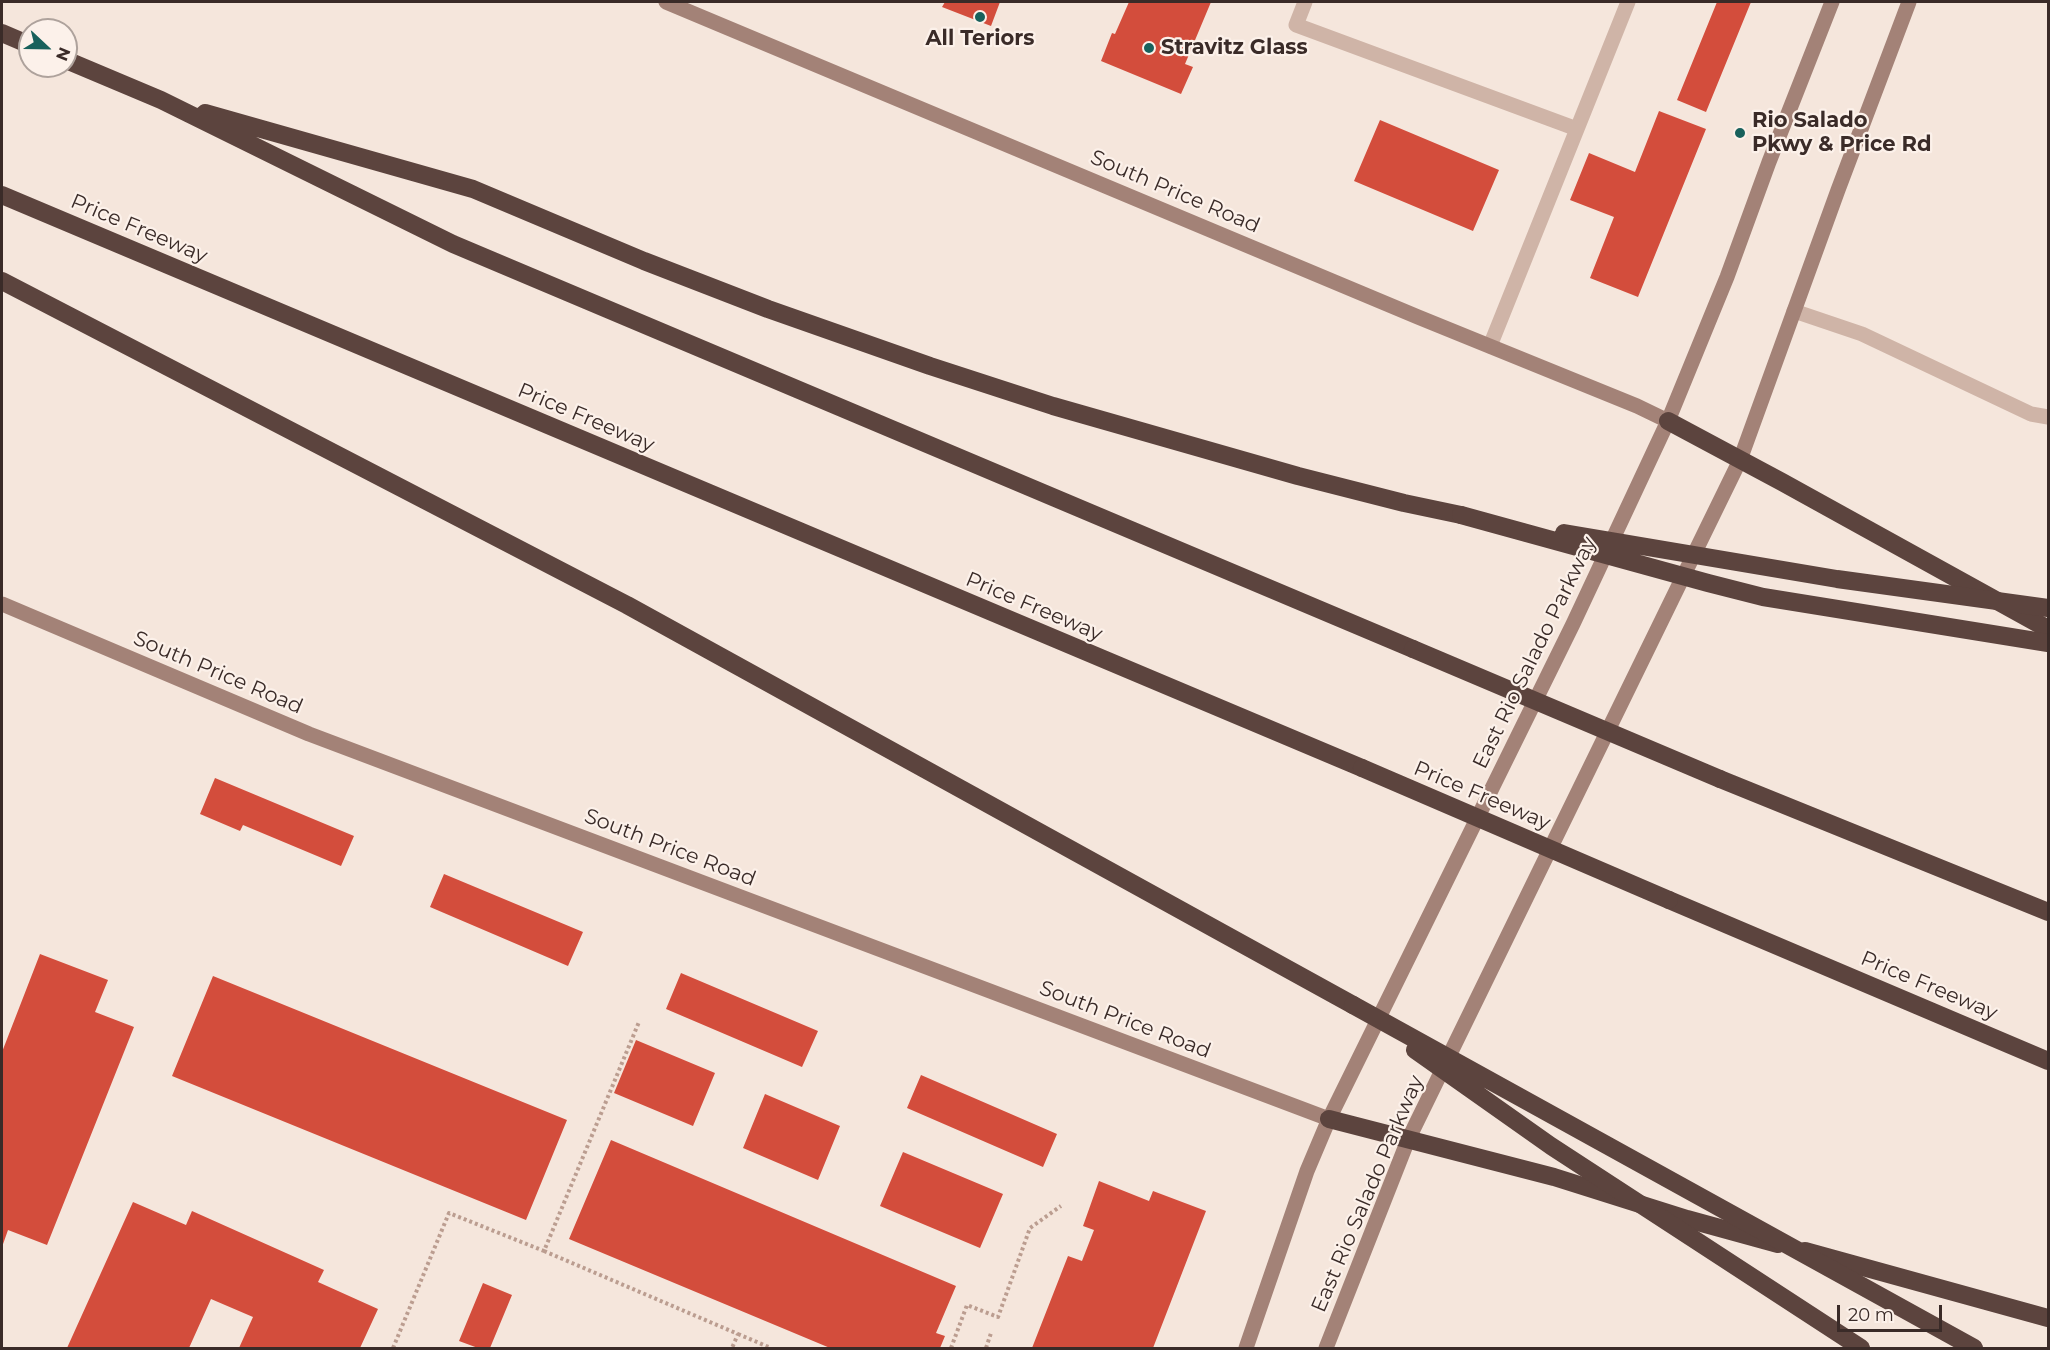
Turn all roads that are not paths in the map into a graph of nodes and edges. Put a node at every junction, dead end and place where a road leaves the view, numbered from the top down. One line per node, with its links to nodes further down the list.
1 (666, 2): 14 (main road, South Price Road)
2 (1305, 2): 10 (lane)
3 (1628, 2): 10 (lane)
4 (1832, 2): 16 (main road, East Rio Salado Parkway)
5 (1910, 2): 13 (main road, East Rio Salado Parkway)
6 (2, 33): 7 (highway)
7 (18, 40)
8 (78, 65): 9 (highway)
9 (161, 100): 18 (highway); 23 (highway, bridge)
10 (1576, 129): 14 (lane)
11 (2, 195): 25 (highway, Price Freeway, bridge)
12 (2, 281): 24 (highway)
13 (1794, 311): 15 (lane); 17 (main road, East Rio Salado Parkway)
14 (1490, 346): 16 (main road, South Price Road)
15 (2049, 417)
16 (1668, 421): 17 (highway); 26 (main road, East Rio Salado Parkway)
17 (1740, 460): 21 (highway); 27 (main road, East Rio Salado Parkway)
18 (1461, 515): 20 (highway, bridge); 22 (highway, bridge)
19 (2, 604): 26 (main road, South Price Road)
20 (2049, 608)
21 (2049, 629)
22 (2049, 643)
23 (2049, 912)
24 (1353, 1005): 31 (highway, bridge); 32 (highway, bridge)
25 (2049, 1061)
26 (1329, 1119): 27 (highway); 29 (main road, East Rio Salado Parkway)
27 (1408, 1140): 28 (highway); 30 (main road, East Rio Salado Parkway)
28 (2049, 1318)
29 (1246, 1348)
30 (1326, 1348)
31 (1861, 1348)
32 (1974, 1348)

